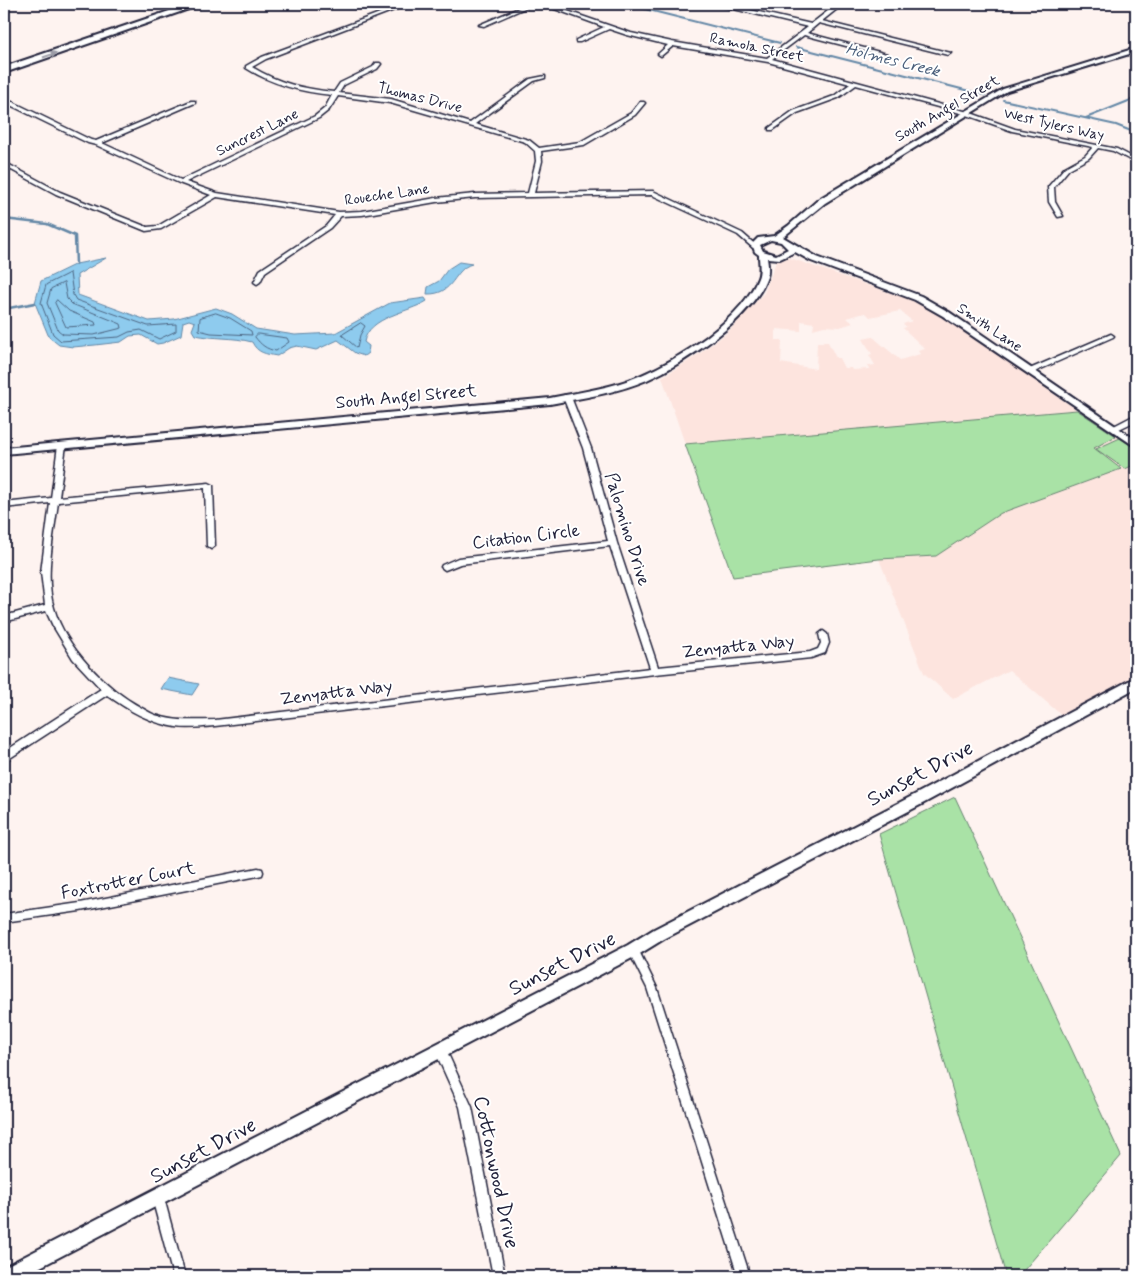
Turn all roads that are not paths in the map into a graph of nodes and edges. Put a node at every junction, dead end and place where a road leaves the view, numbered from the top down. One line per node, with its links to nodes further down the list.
1 (171, 4): 19 (highway)
2 (198, 4): 23 (highway, one-way to 2)
3 (408, 4): 22 (street)
4 (532, 4): 9 (street)
5 (543, 4): 11 (street, Ramola Street)
6 (719, 4): 10 (street)
7 (834, 8): 8 (street)
8 (817, 21): 10 (street); 16 (street)
9 (482, 26)
10 (811, 26): 12 (street)
11 (609, 27): 13 (street); 14 (street, Ramola Street)
12 (802, 33): 18 (street); 20 (street)
13 (578, 41)
14 (672, 44): 17 (street); 20 (street, Ramola Street)
15 (1136, 50): 30 (street, South Angel Street)
16 (948, 53)
17 (661, 54)
18 (884, 54)
19 (4, 60)
20 (768, 60): 25 (street, Ramola Street)
21 (378, 64): 26 (street, Suncrest Lane)
22 (248, 67): 26 (street, Thomas Drive)
23 (4, 70)
24 (542, 77): 31 (street)
25 (855, 83): 30 (street, Ramola Street); 32 (street)
26 (336, 94): 31 (street, Thomas Drive); 38 (street, Suncrest Lane)
27 (193, 102): 33 (street)
28 (4, 104): 33 (street, Roueche Lane)
29 (642, 104): 35 (street)
30 (966, 113): 34 (street, West Tylers Way); 44 (street, South Angel Street)
31 (473, 123): 35 (street, Thomas Drive)
32 (771, 129)
33 (97, 143): 38 (street, Roueche Lane)
34 (1097, 146): 36 (street, West Tylers Way); 43 (street)
35 (538, 150): 40 (street)
36 (1136, 161)
37 (4, 164): 39 (street)
38 (182, 182): 39 (street, Roueche Lane)
39 (216, 195): 42 (street, Roueche Lane)
40 (531, 195): 41 (street, Roueche Lane); 42 (street, Roueche Lane)
41 (663, 196): 45 (street)
42 (339, 214): 54 (street)
43 (1060, 216)
44 (791, 228): 46 (street, South Angel Street); 48 (street)
45 (740, 234): 47 (street); 49 (street)
46 (776, 238): 47 (street); 48 (street, Smith Lane)
47 (766, 239): 49 (street)
48 (790, 245): 51 (street, South Angel Street); 52 (street, Smith Lane)
49 (755, 247): 50 (street)
50 (762, 254): 51 (street, Smith Lane); 53 (street, South Angel Street)
51 (780, 256): 52 (street, Smith Lane); 53 (street, South Angel Street)
52 (814, 260): 56 (street, Smith Lane)
53 (764, 270): 57 (street, South Angel Street)
54 (257, 282)
55 (1111, 336): 56 (street)
56 (1029, 371): 59 (street, Smith Lane)
57 (567, 397): 61 (street, South Angel Street); 65 (street, Palomino Drive)
58 (1136, 418): 59 (street)
59 (1114, 428): 60 (street, Smith Lane)
60 (1136, 444)
61 (62, 445): 62 (street, South Angel Street); 63 (street, Zenyatta Way)
62 (4, 451)
63 (55, 500): 64 (street); 66 (street); 68 (street, Zenyatta Way)
64 (4, 504)
65 (613, 543): 67 (street, Citation Circle); 71 (street, Palomino Drive)
66 (211, 546)
67 (445, 567)
68 (49, 607): 69 (street); 73 (street, Zenyatta Way)
69 (4, 619)
70 (823, 634): 71 (street, Zenyatta Way)
71 (655, 671): 73 (street, Zenyatta Way)
72 (1136, 682): 77 (main road, Sunset Drive)
73 (107, 690): 74 (street)
74 (4, 757)
75 (258, 872): 76 (street, Foxtrotter Court)
76 (4, 918)
77 (632, 950): 78 (main road, Sunset Drive); 83 (street)
78 (440, 1050): 79 (main road, Sunset Drive); 82 (street, Cottonwood Drive)
79 (158, 1198): 80 (main road, Sunset Drive); 81 (street)
80 (5, 1276)
81 (179, 1276)
82 (498, 1276)
83 (744, 1276)

